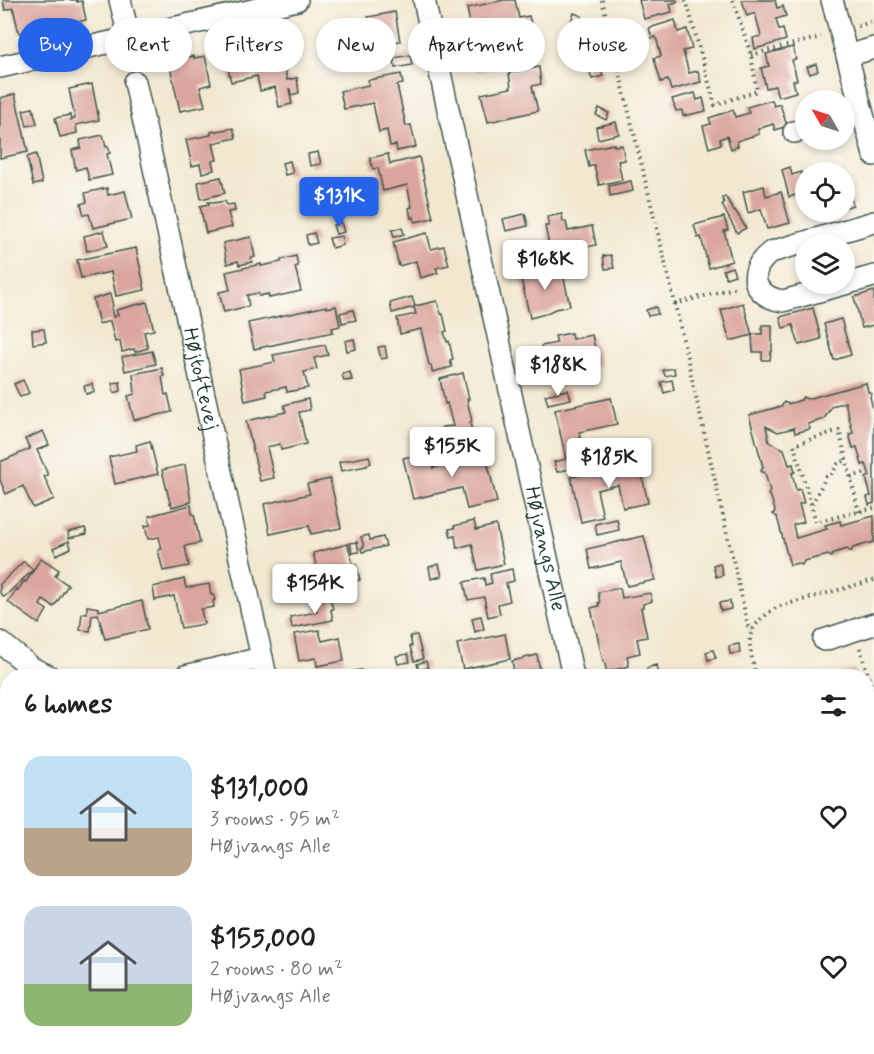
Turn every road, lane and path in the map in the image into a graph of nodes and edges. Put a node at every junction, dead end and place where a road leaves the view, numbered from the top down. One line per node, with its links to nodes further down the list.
1 (120, 0): 8 (street)
2 (297, 0): 10 (street)
3 (424, 0): 38 (street, Højvangs Alle)
4 (602, 0): 23 (path)
5 (686, 0): 14 (path)
6 (733, 0): 14 (path)
7 (831, 0): 11 (street)
8 (124, 18)
9 (874, 21): 11 (path)
10 (192, 24)
11 (840, 32): 14 (path); 15 (street)
12 (105, 43): 16 (street)
13 (874, 48): 15 (street)
14 (751, 55)
15 (847, 56): 18 (street)
16 (0, 67)
17 (135, 82): 35 (street, Højtoftevej)
18 (861, 117): 19 (street)
19 (874, 155)
20 (874, 222): 22 (street)
21 (874, 276): 22 (street)
22 (755, 282): 23 (path)
23 (675, 304): 32 (path)
24 (846, 460): 26 (path); 27 (path); 27 (path)
25 (868, 472): 26 (path)
26 (851, 477): 29 (path)
27 (811, 505): 29 (path)
28 (874, 508): 29 (path)
29 (859, 512)
30 (874, 580): 32 (path)
31 (864, 627): 33 (street); 40 (path)
32 (752, 630): 39 (path)
33 (824, 640)
34 (0, 642): 36 (street)
35 (264, 667): 37 (street)
36 (34, 669)
37 (246, 669)
38 (571, 669)
39 (754, 669)
40 (870, 669)

